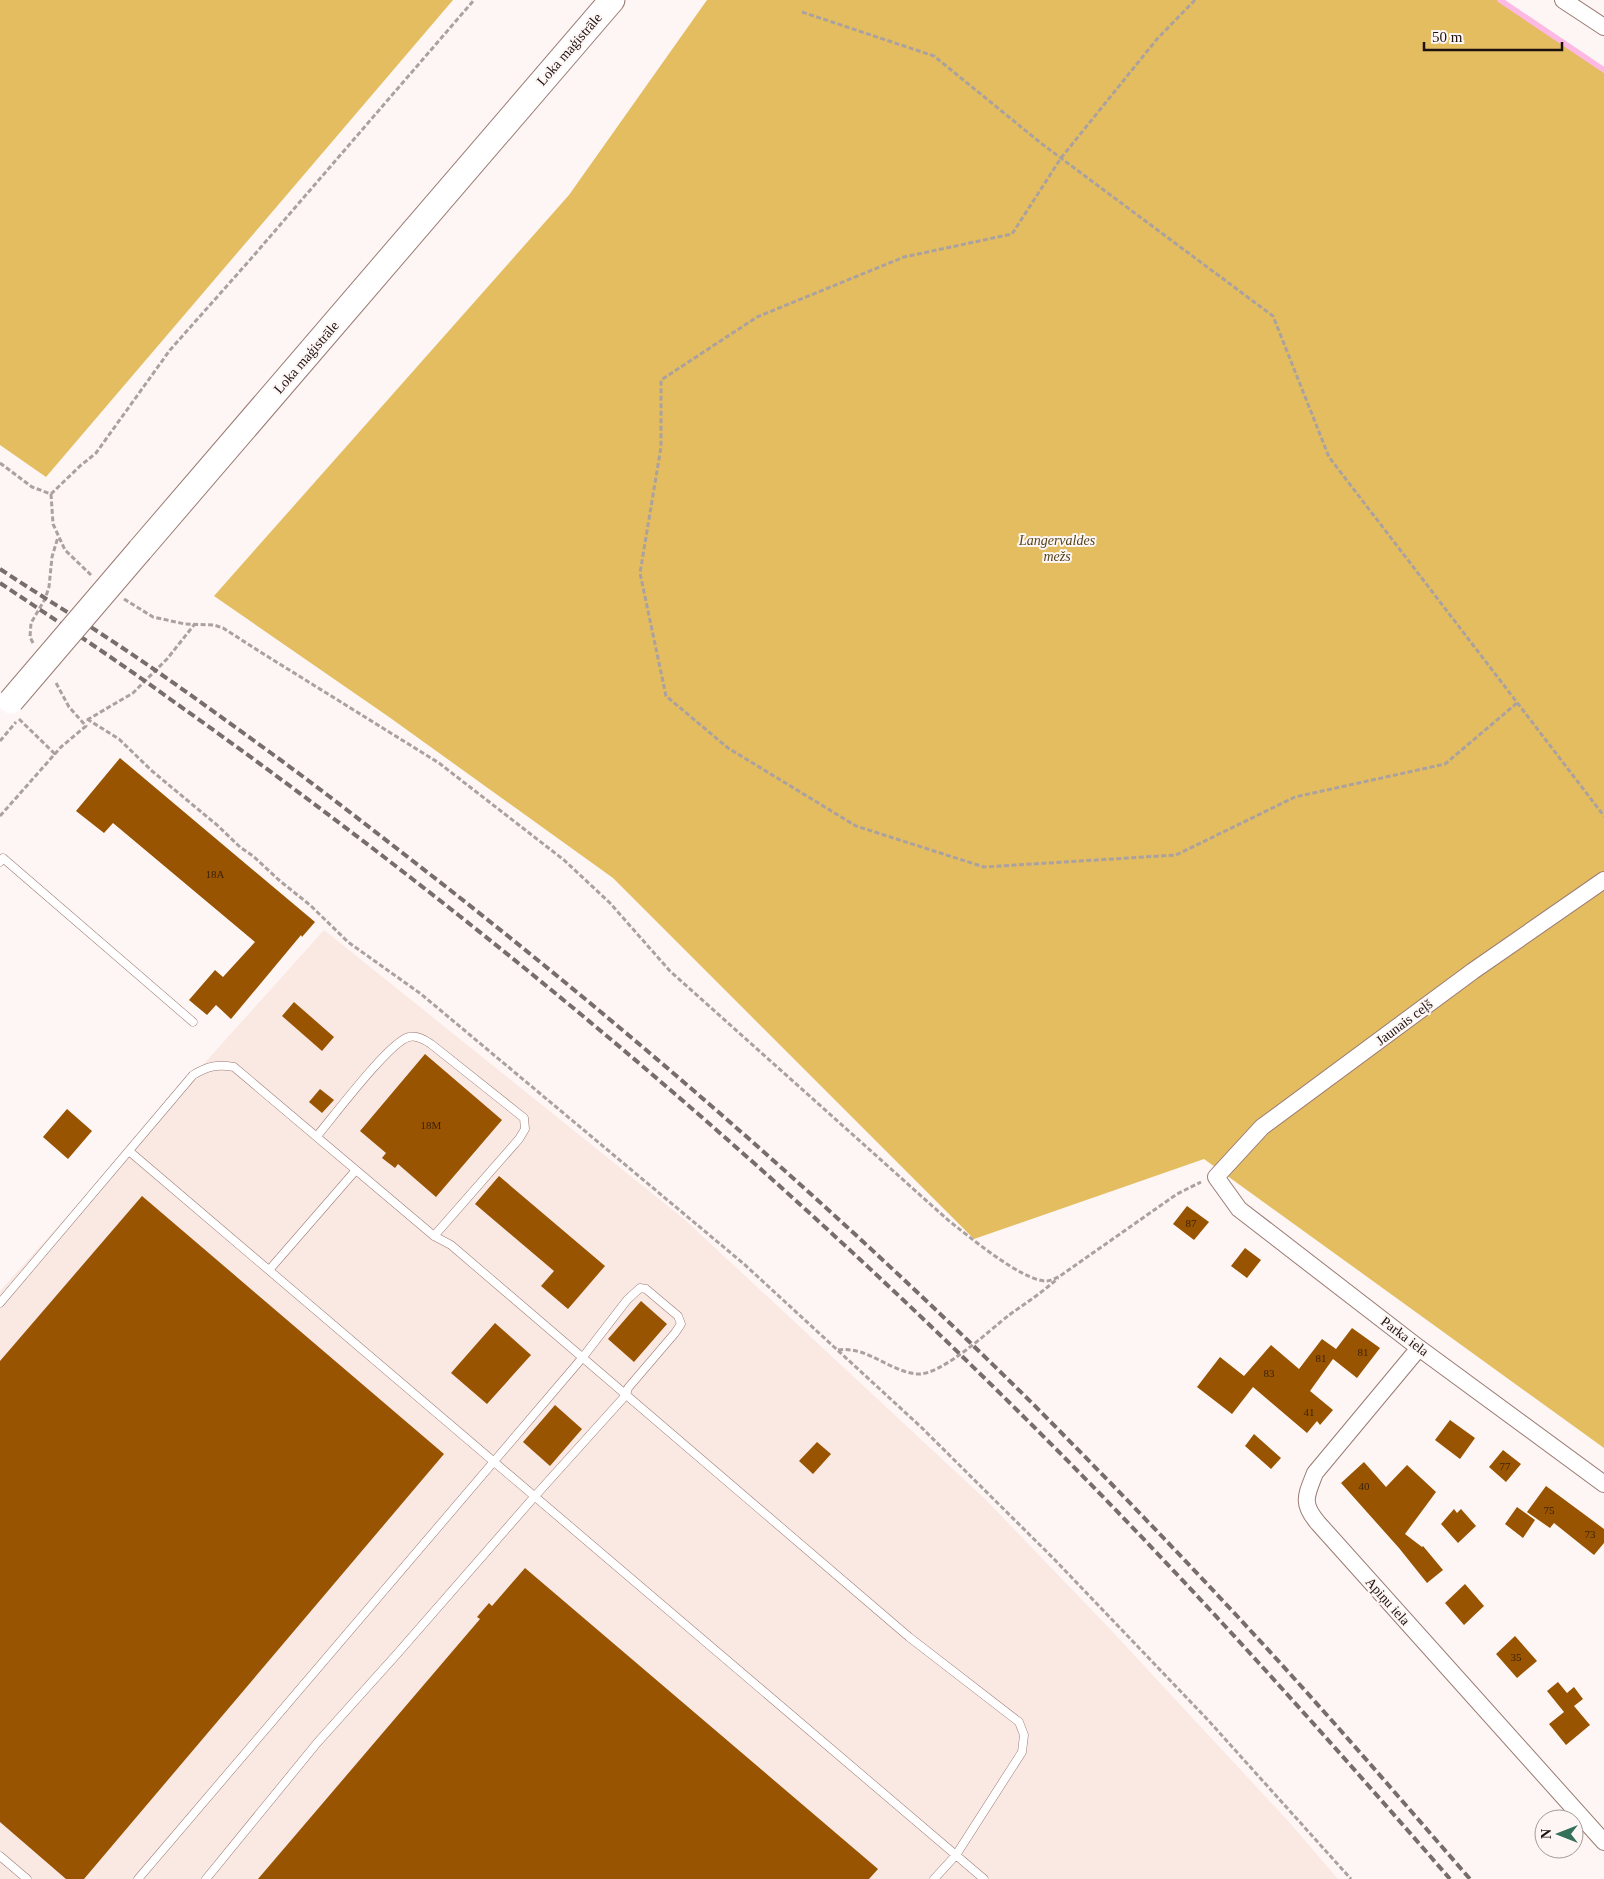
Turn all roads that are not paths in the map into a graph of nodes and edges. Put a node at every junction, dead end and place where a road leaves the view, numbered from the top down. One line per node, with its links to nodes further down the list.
1 (612, 0): 4 (main road, Loka maģistrāle, bridge)
2 (1563, 0): 3 (street)
3 (1604, 27)
4 (11, 711)
5 (0, 862): 7 (lane)
6 (1604, 880): 11 (street, Jaunais ceļš)
7 (193, 1022)
8 (317, 1136): 9 (lane); 10 (lane); 12 (lane)
9 (129, 1151): 13 (lane); 14 (lane)
10 (356, 1170): 12 (lane); 13 (lane)
11 (1216, 1177): 15 (street, Parka iela)
12 (434, 1236): 16 (lane)
13 (270, 1269): 18 (lane)
14 (0, 1303)
15 (1419, 1348): 19 (street, Parka iela); 21 (street, Apiņu iela)
16 (583, 1357): 17 (lane); 17 (lane); 18 (lane)
17 (626, 1395): 20 (lane); 22 (lane)
18 (494, 1460): 20 (lane); 25 (lane)
19 (1604, 1484)
20 (534, 1496): 22 (lane); 26 (lane)
21 (1604, 1842)
22 (956, 1855): 27 (lane); 28 (lane)
23 (0, 1856): 24 (lane)
24 (27, 1879)
25 (138, 1879)
26 (206, 1879)
27 (934, 1879)
28 (984, 1879)

